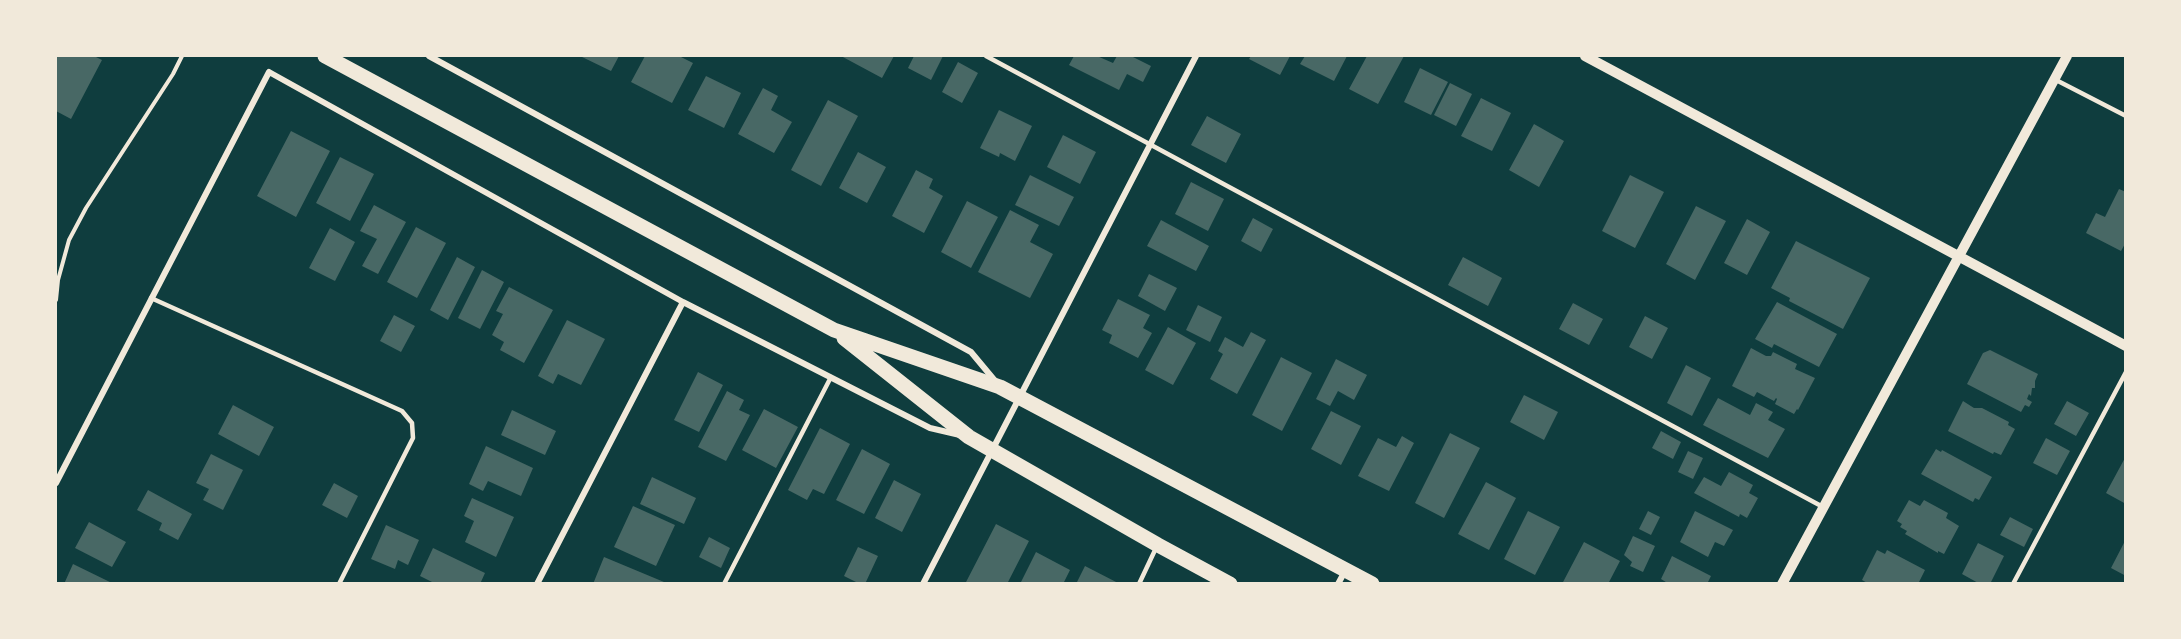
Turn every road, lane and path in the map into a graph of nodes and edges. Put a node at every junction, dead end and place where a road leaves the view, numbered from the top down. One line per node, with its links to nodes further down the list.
1 (182, 56): 13 (path)
2 (325, 56): 15 (main road)
3 (429, 56): 19 (street)
4 (986, 56): 10 (lane)
5 (1196, 56): 10 (street)
6 (1585, 56): 11 (street)
7 (2067, 56): 8 (street)
8 (2054, 79): 9 (lane); 11 (street)
9 (2126, 116)
10 (1152, 144): 20 (street); 24 (lane)
11 (1958, 256): 16 (street); 24 (street)
12 (151, 298): 14 (street); 23 (street); 27 (lane)
13 (56, 300)
14 (683, 302): 18 (street); 28 (street)
15 (834, 330): 19 (main road); 21 (main road)
16 (2126, 346)
17 (2126, 372): 36 (lane)
18 (831, 377): 21 (street); 29 (lane)
19 (1000, 387): 20 (main road)
20 (1021, 397): 22 (street); 26 (main road)
21 (969, 437): 22 (main road)
22 (993, 451): 25 (main road); 30 (street)
23 (56, 483)
24 (1823, 507): 35 (street)
25 (1158, 545): 31 (lane); 32 (main road)
26 (1345, 569): 33 (street); 34 (main road)
27 (339, 584)
28 (537, 584)
29 (724, 584)
30 (923, 584)
31 (1138, 584)
32 (1230, 584)
33 (1338, 584)
34 (1372, 584)
35 (1782, 584)
36 (2013, 584)

